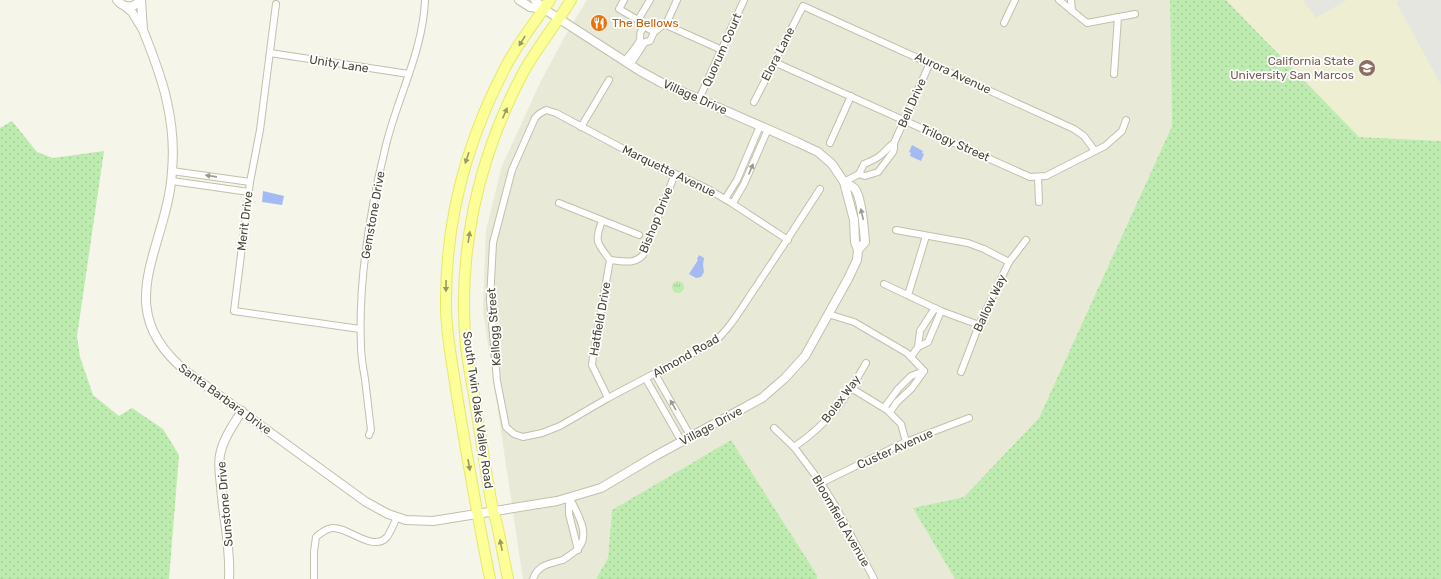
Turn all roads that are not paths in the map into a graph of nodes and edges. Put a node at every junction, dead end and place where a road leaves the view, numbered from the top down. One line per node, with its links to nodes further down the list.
1 (117, 0): 17 (street, Santa Barbara Drive)
2 (141, 0): 17 (street); 27 (street, Santa Barbara Drive)
3 (425, 0): 34 (street, Gemstone Drive)
4 (519, 0): 18 (street, Village Drive)
5 (535, 0): 18 (street, Village Drive)
6 (550, 0): 18 (main road, South Twin Oaks Valley Road)
7 (571, 0): 22 (main road, South Twin Oaks Valley Road)
8 (624, 0): 23 (street)
9 (650, 0): 23 (street)
10 (677, 0): 25 (street)
11 (743, 0): 29 (street, Quorum Court)
12 (1015, 0): 24 (street)
13 (1059, 0): 19 (street)
14 (1071, 0): 19 (street)
15 (276, 4): 30 (street, Merit Drive)
16 (803, 6): 31 (street, Elora Lane); 32 (street, Aurora Avenue)
17 (126, 7): 27 (street, Santa Barbara Drive)
18 (544, 9): 22 (street, Village Drive); 107 (main road, South Twin Oaks Valley Road, one-way to 107)
19 (1072, 11): 21 (street)
20 (1135, 14): 21 (street)
21 (1118, 17): 35 (street)
22 (560, 18): 33 (street, Village Drive); 106 (main road, South Twin Oaks Valley Road, one-way to 22)
23 (638, 20): 26 (street)
24 (1004, 23)
25 (664, 24): 28 (street); 29 (street)
26 (645, 28): 28 (street); 33 (street)
27 (144, 30): 51 (street, Santa Barbara Drive)
28 (654, 32): 33 (street)
29 (722, 50): 38 (street, Quorum Court)
30 (270, 53): 34 (street, Unity Lane); 57 (street, Merit Drive)
31 (774, 62): 37 (street, Trilogy Street); 39 (street, Elora Lane)
32 (930, 62): 41 (street, Bell Drive); 48 (street, Aurora Avenue)
33 (627, 63): 38 (street, Village Drive)
34 (409, 74): 80 (street, Gemstone Drive)
35 (1114, 74)
36 (609, 80): 44 (street)
37 (851, 96): 41 (street, Trilogy Street); 46 (street)
38 (699, 99): 43 (street, Village Drive)
39 (754, 102)
40 (546, 110): 44 (street, Marquette Avenue); 98 (street, Kellogg Street)
41 (904, 120): 47 (street, Bell Drive); 54 (street, Trilogy Street)
42 (1126, 120): 48 (street)
43 (760, 126): 45 (street, Village Drive); 62 (street)
44 (581, 127): 52 (street, Marquette Avenue)
45 (768, 130): 58 (street, Village Drive); 65 (street, one-way to 45)
46 (830, 142)
47 (894, 143): 49 (street, Bell Drive); 50 (street, Bell Drive)
48 (1095, 151): 54 (street)
49 (875, 160): 50 (street); 53 (street, Bell Drive)
50 (882, 167): 53 (street, Bell Drive)
51 (172, 171): 55 (street, one-way to 51); 56 (street, Santa Barbara Drive)
52 (674, 174): 62 (street, Marquette Avenue); 72 (street, Bishop Drive)
53 (859, 174): 58 (street)
54 (1038, 177): 63 (street)
55 (229, 179): 57 (street); 59 (street)
56 (172, 181): 59 (street); 94 (street, Santa Barbara Drive)
57 (250, 182): 61 (street, Merit Drive)
58 (844, 182): 77 (street, Village Drive)
59 (228, 189): 61 (street)
60 (820, 190): 70 (street, Almond Road)
61 (249, 192): 80 (street, Merit Drive)
62 (725, 199): 65 (street, Marquette Avenue)
63 (1039, 202)
64 (559, 203): 66 (street)
65 (733, 203): 70 (street, Marquette Avenue)
66 (602, 221): 68 (street); 72 (street)
67 (896, 230): 69 (street)
68 (639, 235)
69 (926, 236): 73 (street); 75 (street)
70 (788, 240): 87 (street, Almond Road)
71 (1026, 240): 73 (street, Ballow Way)
72 (610, 260): 92 (street, Hatfield Drive)
73 (1009, 262): 79 (street, Ballow Way)
74 (884, 284): 75 (street)
75 (908, 295): 76 (street)
76 (938, 310): 78 (street); 79 (street); 81 (street)
77 (828, 314): 83 (street); 100 (street, Village Drive)
78 (925, 325): 81 (street); 82 (street)
79 (979, 325): 86 (street, Ballow Way)
80 (360, 329): 99 (street, Gemstone Drive)
81 (934, 329): 82 (street)
82 (918, 347): 83 (street)
83 (911, 357): 85 (street)
84 (866, 363): 89 (street, Bolex Way)
85 (924, 371): 90 (street); 91 (street)
86 (961, 372)
87 (655, 374): 88 (street, Almond Road); 100 (street, one-way to 87)
88 (646, 379): 92 (street, Almond Road); 101 (street)
89 (851, 388): 93 (street); 103 (street, Bolex Way)
90 (898, 389): 91 (street); 93 (street)
91 (903, 396): 95 (street)
92 (608, 398): 98 (street, Almond Road)
93 (884, 408): 95 (street)
94 (242, 411): 108 (street, Santa Barbara Drive); 112 (street, Sunstone Drive)
95 (890, 412): 102 (street)
96 (969, 418): 102 (street, Custer Avenue)
97 (774, 428): 103 (street, Bloomfield Avenue)
98 (514, 434)
99 (369, 435)
100 (691, 437): 101 (street, Village Drive)
101 (682, 442): 105 (street, Village Drive)
102 (906, 442): 104 (street, Custer Avenue)
103 (794, 447): 104 (street, Bloomfield Avenue)
104 (821, 483): 117 (street, Bloomfield Avenue)
105 (569, 497): 106 (street, Village Drive); 109 (street); 110 (street)
106 (493, 511): 107 (street, Santa Barbara Drive); 115 (main road, South Twin Oaks Valley Road, one-way to 106)
107 (477, 514): 108 (street, Santa Barbara Drive); 114 (main road, South Twin Oaks Valley Road)
108 (397, 517): 113 (street)
109 (583, 528): 110 (street); 111 (street)
110 (574, 531): 111 (street)
111 (578, 550): 116 (street)
112 (229, 579)
113 (314, 579)
114 (490, 579)
115 (508, 579)
116 (533, 579)
117 (874, 579)

